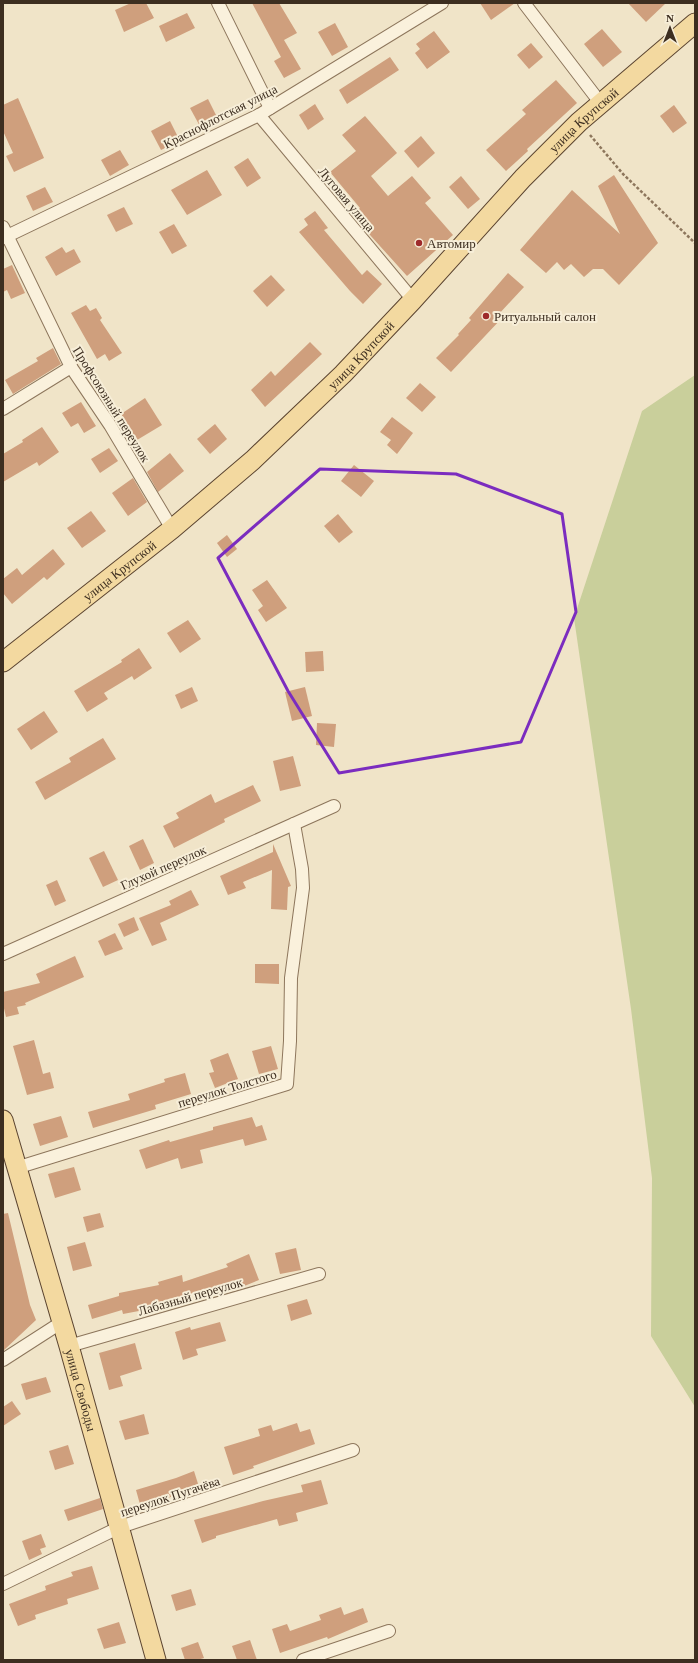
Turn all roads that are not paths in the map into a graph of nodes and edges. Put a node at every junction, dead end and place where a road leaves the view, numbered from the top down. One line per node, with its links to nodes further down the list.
1 (218, 3): 6 (street)
2 (442, 3): 6 (street, Краснофлотская улица)
3 (524, 3): 5 (street)
4 (695, 23): 5 (main road, улица Крупской)
5 (602, 104): 9 (main road, улица Крупской)
6 (270, 108): 7 (street, Краснофлотская улица)
7 (259, 115): 8 (street, Краснофлотская улица); 9 (street, Луговая улица)
8 (5, 234): 10 (street, Профсоюзный переулок)
9 (413, 300): 12 (main road, улица Крупской)
10 (71, 367): 11 (street); 12 (street, Профсоюзный переулок)
11 (3, 409)
12 (172, 529): 13 (main road, улица Крупской)
13 (3, 662)
14 (334, 806): 15 (street, Глухой переулок)
15 (294, 824): 16 (street, Глухой переулок); 18 (street, переулок Толстого)
16 (3, 954)
17 (3, 1120): 18 (main road, улица Свободы)
18 (16, 1168): 20 (main road, улица Свободы)
19 (319, 1274): 21 (street, Лабазный переулок)
20 (62, 1322): 21 (main road, улица Свободы); 22 (street)
21 (69, 1346): 24 (main road, улица Свободы)
22 (3, 1360)
23 (353, 1450): 24 (street, переулок Пугачёва)
24 (120, 1527): 25 (street, переулок Пугачёва); 27 (main road, улица Свободы)
25 (3, 1584)
26 (389, 1631): 28 (street)
27 (156, 1660)
28 (303, 1660)

